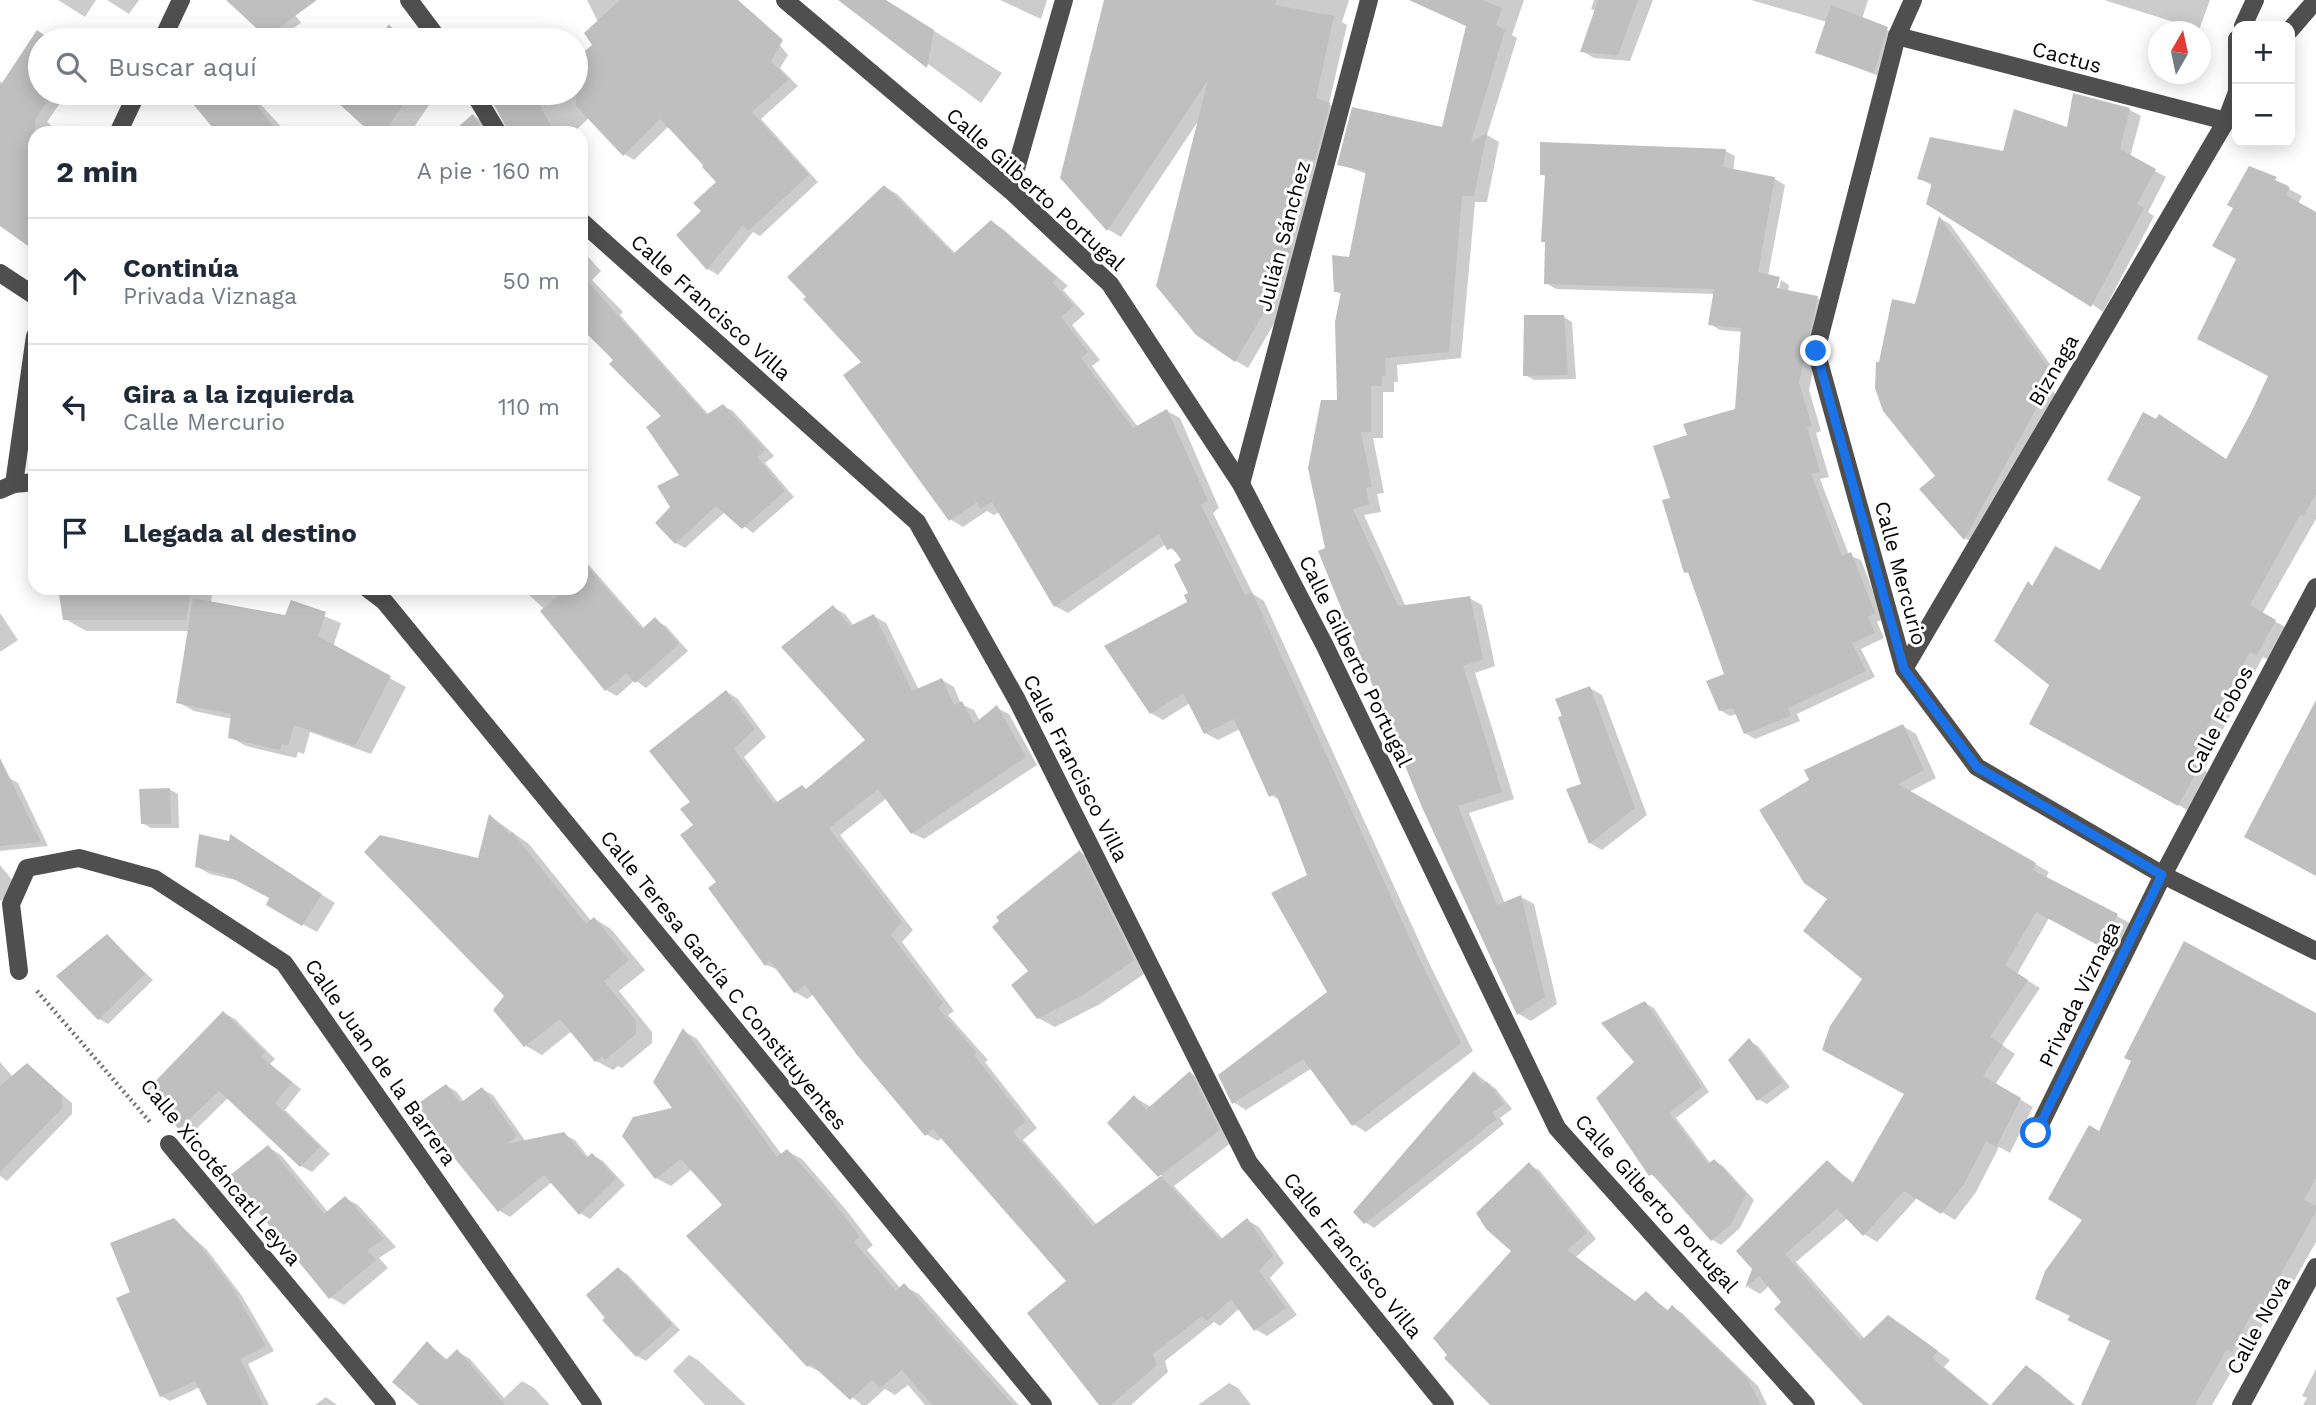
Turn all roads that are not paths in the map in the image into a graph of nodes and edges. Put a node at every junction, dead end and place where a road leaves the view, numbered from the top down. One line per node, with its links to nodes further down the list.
1 (181, 0): 11 (street)
2 (409, 0): 12 (street)
3 (785, 0): 20 (street, Calle Gilberto Portugal)
4 (1064, 0): 20 (street)
5 (1369, 0): 26 (street, Julián Sánchez)
6 (1913, 0): 13 (street, Calle Mercurio)
7 (2255, 0): 9 (street)
8 (2316, 0): 10 (street)
9 (2245, 21)
10 (2295, 24)
11 (168, 28)
12 (430, 28)
13 (1897, 36): 17 (street, Cactus); 30 (street, Calle Mercurio)
14 (131, 105): 18 (street)
15 (481, 105): 19 (street)
16 (2232, 105): 17 (street, Biznaga)
17 (2226, 121): 30 (street, Biznaga)
18 (121, 126)
19 (494, 126)
20 (1010, 190): 26 (street, Calle Gilberto Portugal)
21 (588, 227): 40 (street, Calle Francisco Villa)
22 (0, 273): 23 (street)
23 (28, 291)
24 (28, 374): 27 (street)
25 (28, 483): 27 (street)
26 (1241, 484): 41 (street, Calle Gilberto Portugal)
27 (7, 487)
28 (2316, 587): 31 (street, Calle Fobos)
29 (376, 595): 39 (street, Calle Teresa García C Constituyentes)
30 (1904, 669): 31 (street, Calle Mercurio)
31 (2162, 875): 32 (street, Calle Mercurio); 34 (street, Privada Viznaga)
32 (2316, 951)
33 (19, 971): 38 (street, Calle Juan de la Barrera)
34 (2036, 1133)
35 (169, 1144): 37 (street, Calle Xicoténcatl Leyva)
36 (2316, 1267): 42 (street, Calle Nova)
37 (387, 1405)
38 (593, 1405)
39 (1043, 1405)
40 (1445, 1405)
41 (1806, 1405)
42 (2241, 1405)

